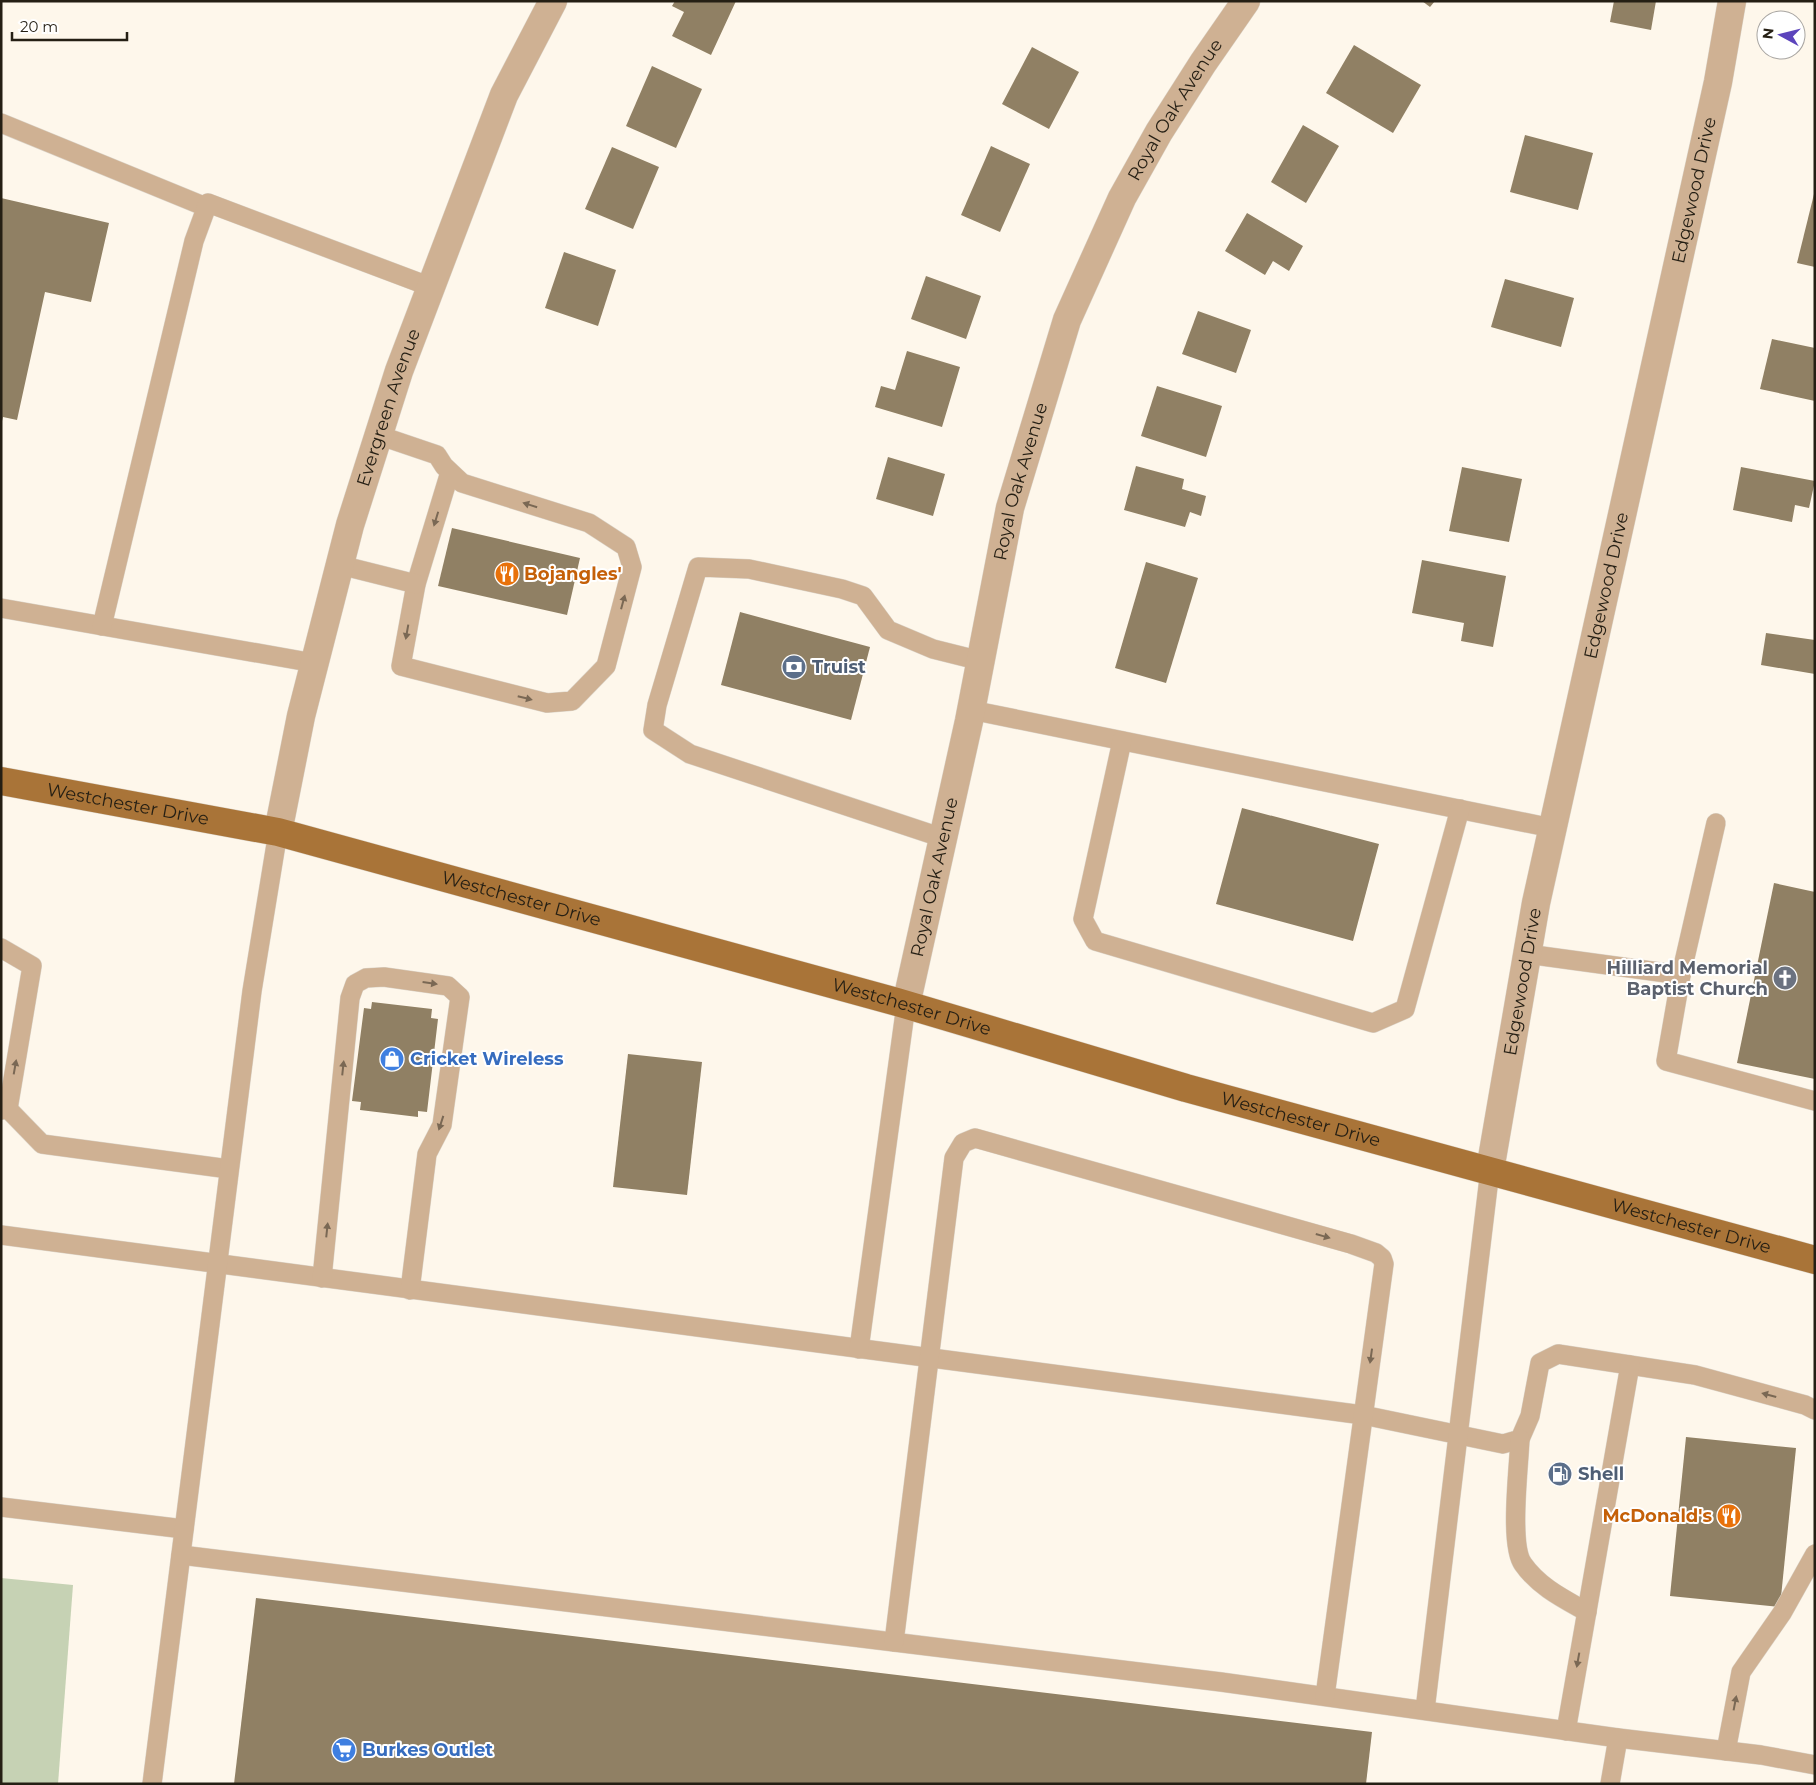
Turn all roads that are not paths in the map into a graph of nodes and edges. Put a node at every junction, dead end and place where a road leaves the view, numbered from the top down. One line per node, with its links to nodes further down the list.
1 (553, 1): 6 (street, Evergreen Avenue)
2 (1246, 1): 13 (street, Royal Oak Avenue)
3 (1732, 1): 20 (street, Edgewood Drive)
4 (1, 123): 5 (lane)
5 (206, 207): 6 (lane); 12 (lane)
6 (430, 287): 7 (street, Evergreen Avenue)
7 (378, 435): 8 (lane); 9 (street, Evergreen Avenue)
8 (450, 472): 10 (lane, one-way to 10); 10 (lane, one-way to 8)
9 (340, 565): 10 (lane); 14 (street, Evergreen Avenue)
10 (416, 584)
11 (1, 608): 12 (lane)
12 (102, 626): 14 (lane)
13 (981, 660): 15 (street, Royal Oak Avenue); 22 (lane)
14 (314, 662): 21 (street, Evergreen Avenue)
15 (971, 710): 16 (lane); 22 (street, Royal Oak Avenue)
16 (1122, 741): 18 (lane); 18 (lane)
17 (1, 781): 21 (main road, Westchester Drive)
18 (1460, 810): 20 (lane)
19 (1716, 823): 25 (lane)
20 (1552, 828): 24 (street, Edgewood Drive)
21 (278, 832): 26 (main road, Westchester Drive); 29 (lane)
22 (943, 838): 26 (street, Royal Oak Avenue)
23 (1, 948): 28 (lane, one-way to 23)
24 (1527, 954): 25 (lane); 30 (street, Edgewood Drive)
25 (1681, 974): 27 (lane)
26 (906, 1005): 30 (main road, Westchester Drive); 36 (lane)
27 (1815, 1101)
28 (4, 1109): 29 (lane)
29 (229, 1169): 33 (lane)
30 (1490, 1170): 32 (main road, Westchester Drive); 41 (lane)
31 (1, 1235): 33 (lane)
32 (1815, 1260)
33 (217, 1264): 34 (lane); 44 (lane)
34 (322, 1278): 35 (lane); 35 (lane, one-way to 35)
35 (410, 1290): 36 (lane)
36 (859, 1350): 37 (lane)
37 (929, 1359): 40 (lane); 40 (lane, one-way to 40); 48 (lane)
38 (1630, 1365): 39 (lane, one-way to 38); 42 (lane); 47 (lane)
39 (1815, 1410)
40 (1363, 1415): 41 (lane); 49 (lane)
41 (1457, 1436): 42 (lane); 50 (lane)
42 (1520, 1439): 47 (lane)
43 (1, 1506): 44 (lane)
44 (184, 1529): 46 (lane)
45 (1815, 1554): 53 (lane, one-way to 45)
46 (181, 1555): 48 (lane); 55 (lane)
47 (1587, 1612): 51 (lane, one-way to 51)
48 (894, 1642): 49 (lane)
49 (1325, 1696): 50 (lane)
50 (1425, 1710): 51 (lane)
51 (1566, 1731): 52 (lane)
52 (1618, 1738): 53 (lane); 56 (lane)
53 (1726, 1751): 54 (lane)
54 (1815, 1765)
55 (152, 1784)
56 (1610, 1784)

